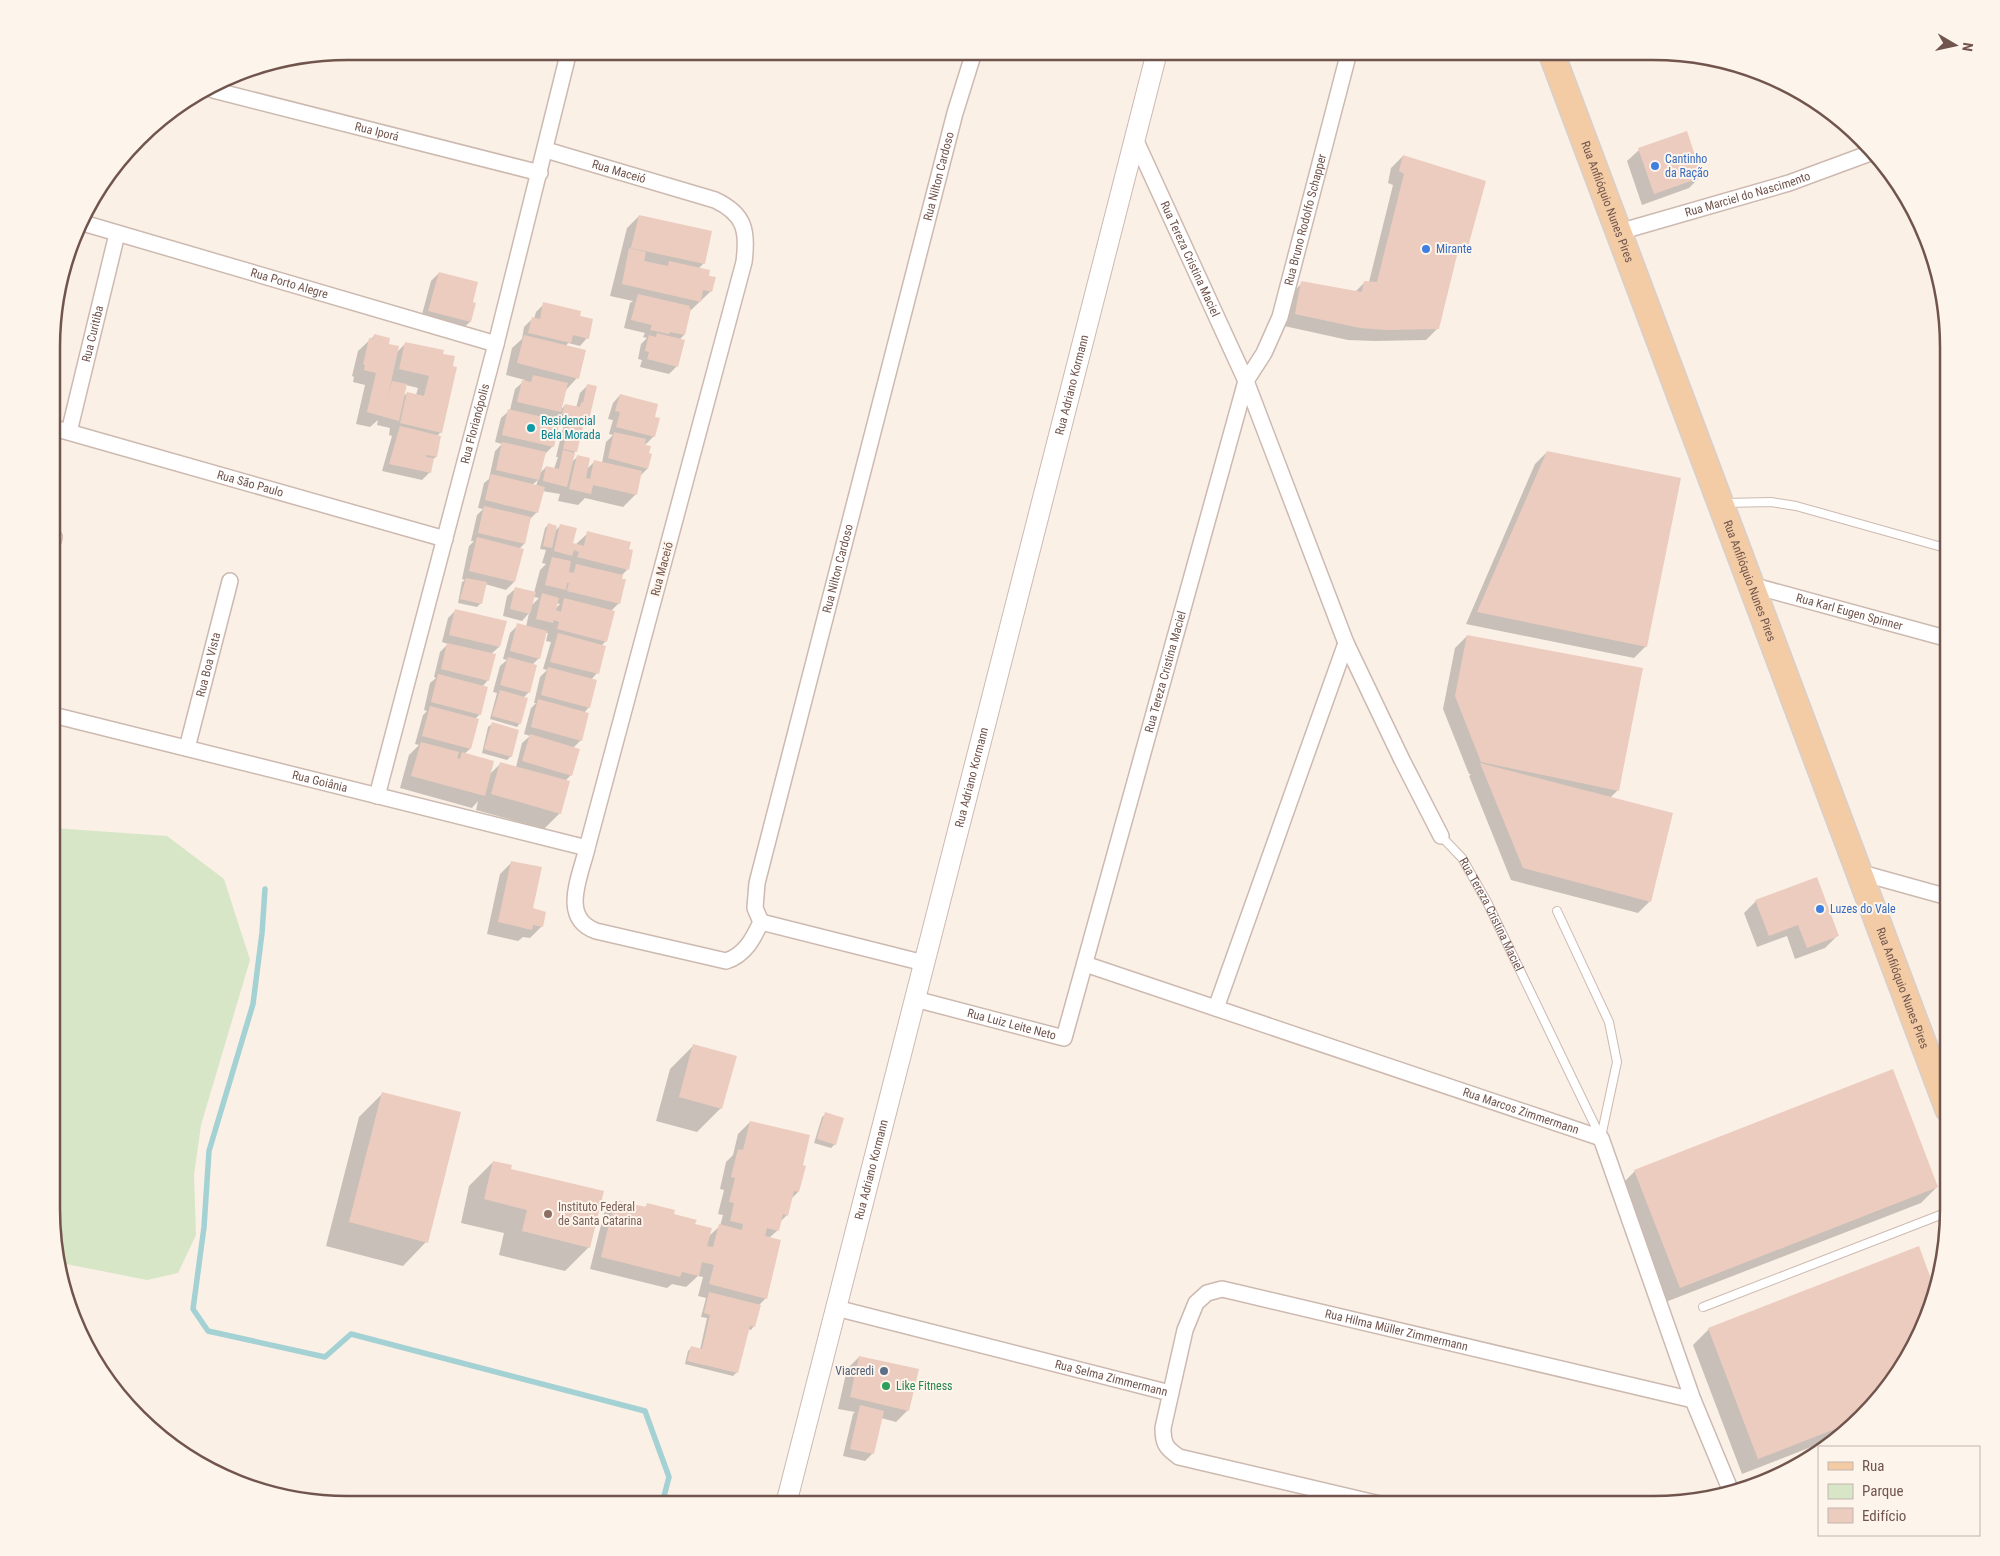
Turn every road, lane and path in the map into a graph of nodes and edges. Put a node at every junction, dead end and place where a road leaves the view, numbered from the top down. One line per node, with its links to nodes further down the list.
1 (567, 60): 8 (street, Rua Florianópolis)
2 (972, 60): 33 (street, Rua Nilton Cardoso)
3 (1155, 60): 7 (street, Rua Adriano Kormann)
4 (1347, 60): 15 (street, Rua Bruno Rodolfo Schapper)
5 (1554, 60): 12 (main road, Rua Anfilóquio Nunes Pires)
6 (218, 91): 10 (street, Rua Iporá)
7 (1135, 139): 15 (street, Rua Tereza Cristina Maciel); 34 (street, Rua Adriano Kormann)
8 (546, 150): 10 (street, Rua Florianópolis); 29 (street, Rua Maceió)
9 (1866, 155): 12 (street, Rua Marciel do Nascimento)
10 (540, 173): 14 (street, Rua Florianópolis)
11 (87, 225): 13 (street, Rua Porto Alegre)
12 (1619, 232): 18 (main road, Rua Anfilóquio Nunes Pires)
13 (117, 234): 14 (street, Rua Porto Alegre); 17 (street, Rua Curitiba)
14 (496, 344): 19 (street, Rua Florianópolis)
15 (1246, 381): 24 (street, Rua Tereza Cristina Maciel); 35 (street, Rua Tereza Cristina Maciel)
16 (60, 430): 17 (street, Rua São Paulo)
17 (69, 432): 19 (street, Rua São Paulo)
18 (1720, 503): 20 (lane); 22 (main road, Rua Anfilóquio Nunes Pires)
19 (445, 540): 27 (street, Rua Florianópolis)
20 (1940, 546)
21 (230, 581): 26 (street, Rua Boa Vista)
22 (1751, 585): 23 (street, Rua Karl Eugen Spinner); 30 (main road, Rua Anfilóquio Nunes Pires)
23 (1940, 637)
24 (1346, 643): 28 (street, Rua Tereza Cristina Maciel); 37 (street)
25 (60, 717): 26 (street, Rua Goiânia)
26 (187, 748): 27 (street, Rua Goiânia)
27 (377, 796): 29 (street, Rua Goiânia)
28 (1441, 836): 39 (lane, Rua Tereza Cristina Maciel)
29 (588, 848): 33 (street, Rua Maceió)
30 (1858, 872): 31 (street); 38 (main road, Rua Anfilóquio Nunes Pires)
31 (1940, 895)
32 (1556, 911): 39 (lane)
33 (761, 922): 34 (street)
34 (924, 963): 36 (street, Rua Adriano Kormann)
35 (1085, 964): 36 (street, Rua Luiz Leite Neto); 37 (street, Rua Marcos Zimmermann)
36 (915, 999): 42 (street, Rua Adriano Kormann)
37 (1216, 1008): 39 (street, Rua Marcos Zimmermann)
38 (1940, 1088)
39 (1601, 1138): 44 (street)
40 (1940, 1215): 41 (lane)
41 (1703, 1307)
42 (836, 1308): 43 (street, Rua Selma Zimmermann); 46 (street, Rua Adriano Kormann)
43 (1170, 1393): 44 (street, Rua Hilma Müller Zimmermann); 47 (street, Rua Selma Zimmermann)
44 (1692, 1400): 45 (street)
45 (1729, 1486)
46 (788, 1496)
47 (1346, 1496)

